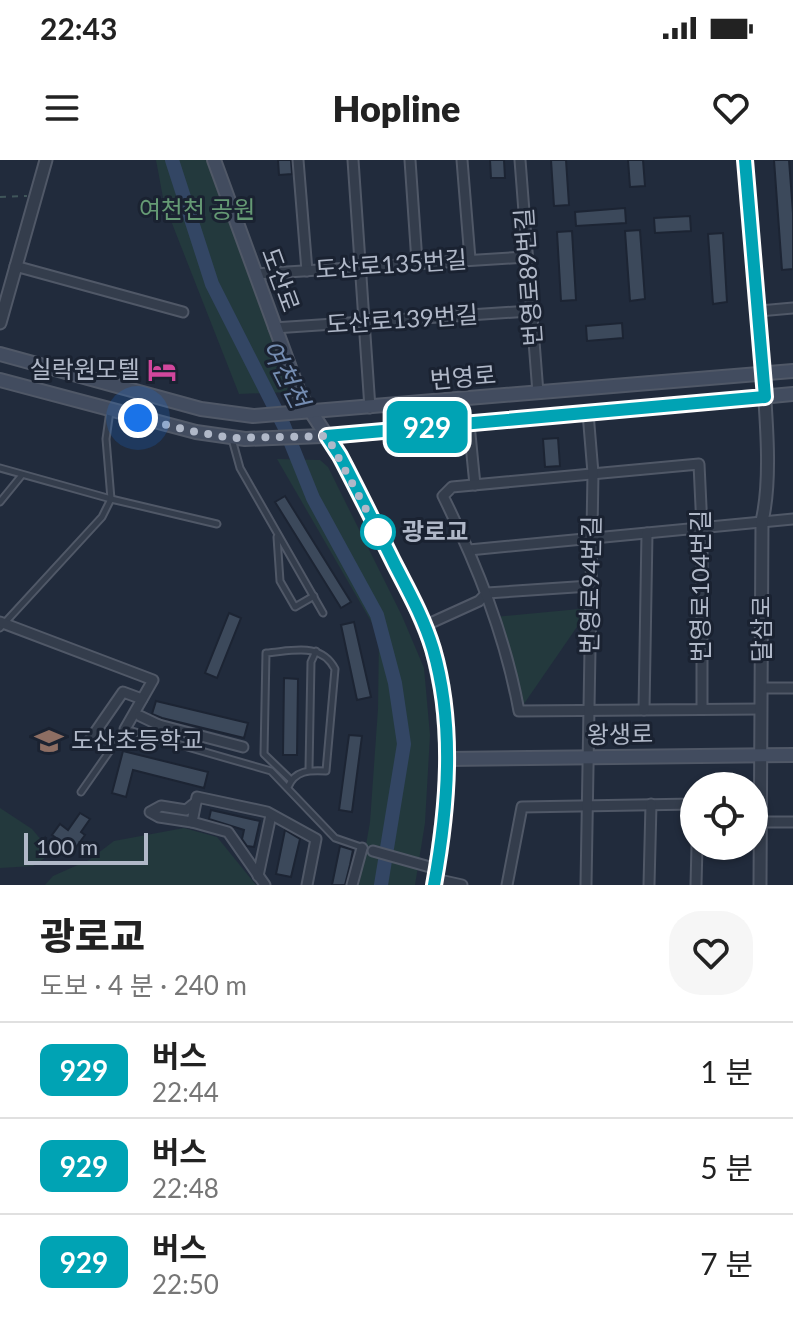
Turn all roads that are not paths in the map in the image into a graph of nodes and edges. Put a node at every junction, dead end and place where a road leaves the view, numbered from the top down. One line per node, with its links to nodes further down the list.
1 (46, 160): 12 (street)
2 (214, 160): 15 (main road, 도산로)
3 (298, 160): 14 (street)
4 (353, 160): 13 (street)
5 (410, 160): 11 (street)
6 (462, 160): 10 (street)
7 (520, 160): 9 (street, 번영로89번길)
8 (745, 160): 18 (street)
9 (526, 257): 10 (street, 도산로135번길); 17 (street, 번영로89번길)
10 (470, 259): 11 (street, 도산로135번길)
11 (417, 262): 13 (street, 도산로135번길)
12 (15, 266): 19 (street); 21 (street)
13 (360, 267): 14 (street, 도산로135번길); 20 (street)
14 (307, 271): 15 (street, 도산로135번길)
15 (255, 274): 22 (main road, 도산로)
16 (793, 308): 18 (street)
17 (530, 311): 20 (street, 도산로139번길); 27 (street, 번영로89번길)
18 (758, 311): 25 (street)
19 (183, 312)
20 (364, 322): 22 (street, 도산로139번길); 30 (street)
21 (0, 323)
22 (274, 328): 32 (main road, 도산로)
23 (0, 354): 32 (main road, 번영로)
24 (793, 371): 25 (main road, 번영로)
25 (763, 373): 27 (main road, 번영로); 29 (street, 달삼로)
26 (0, 380): 31 (main road, 번영로)
27 (538, 393): 30 (main road, 번영로)
28 (793, 394): 29 (main road, 번영로)
29 (765, 397): 33 (main road, 번영로); 45 (street, 달삼로)
30 (370, 408): 32 (main road, 번영로); 35 (main road)
31 (110, 410): 37 (main road, 번영로); 42 (lane)
32 (306, 413): 36 (main road, 도산로)
33 (588, 413): 34 (main road, 번영로); 39 (street, 번영로94번길)
34 (469, 424): 35 (main road, 번영로); 41 (street)
35 (372, 433): 36 (main road, 번영로)
36 (327, 436): 37 (main road, 번영로); 57 (main road, 도산로)
37 (232, 438): 48 (lane)
38 (0, 468): 40 (lane)
39 (593, 473): 41 (street); 47 (street, 번영로104번길); 50 (street, 번영로94번길)
40 (22, 474): 42 (lane); 43 (lane)
41 (475, 485): 51 (street)
42 (111, 499): 46 (lane); 56 (lane)
43 (0, 502)
44 (793, 519): 45 (street)
45 (762, 521): 47 (street); 59 (street, 달삼로)
46 (217, 524)
47 (702, 528): 49 (street); 62 (street, 번영로104번길)
48 (277, 531): 54 (lane); 54 (lane)
49 (647, 533): 50 (street); 65 (street)
50 (592, 538): 51 (street); 52 (street, 번영로94번길)
51 (469, 550): 53 (street)
52 (590, 586): 53 (street); 64 (street, 번영로94번길)
53 (487, 593): 57 (street); 64 (street)
54 (314, 596): 55 (lane)
55 (323, 613)
56 (1, 625): 61 (street)
57 (424, 626): 75 (main road, 도산로)
58 (316, 651): 76 (lane); 76 (lane); 78 (lane)
59 (762, 688): 60 (street); 63 (street, 달삼로)
60 (793, 688)
61 (142, 699): 68 (street); 70 (street)
62 (702, 709): 63 (street); 65 (street)
63 (761, 709): 72 (street, 달삼로)
64 (589, 710): 65 (street); 74 (street, 번영로94번길)
65 (644, 710)
66 (140, 716): 67 (street)
67 (159, 725): 69 (street); 71 (street)
68 (125, 729): 69 (lane); 80 (lane)
69 (155, 738): 79 (lane)
70 (87, 744)
71 (243, 747)
72 (761, 755): 73 (main road, 왕생로); 74 (main road, 왕생로); 77 (street, 달삼로)
73 (793, 755)
74 (588, 757): 75 (main road, 왕생로); 84 (street, 번영로94번길)
75 (447, 759): 93 (main road, 도산로)
76 (309, 769): 78 (lane)
77 (760, 772)
78 (291, 780): 79 (lane)
79 (288, 787): 89 (lane)
80 (81, 792)
81 (196, 802): 85 (street); 86 (street); 86 (street)
82 (651, 804): 83 (street); 84 (street); 100 (street)
83 (680, 804)
84 (587, 805): 98 (street); 99 (street, 번영로94번길)
85 (271, 815): 94 (street); 95 (street)
86 (192, 822): 94 (street)
87 (768, 822): 88 (street)
88 (793, 822)
89 (362, 848): 90 (lane); 96 (street)
90 (373, 851): 93 (street)
91 (697, 860): 101 (street)
92 (760, 860): 102 (street, 달삼로)
93 (435, 878): 97 (street)
94 (261, 881)
95 (307, 885)
96 (352, 885)
97 (462, 885)
98 (507, 885)
99 (586, 885)
100 (649, 885)
101 (696, 885)
102 (760, 885)

